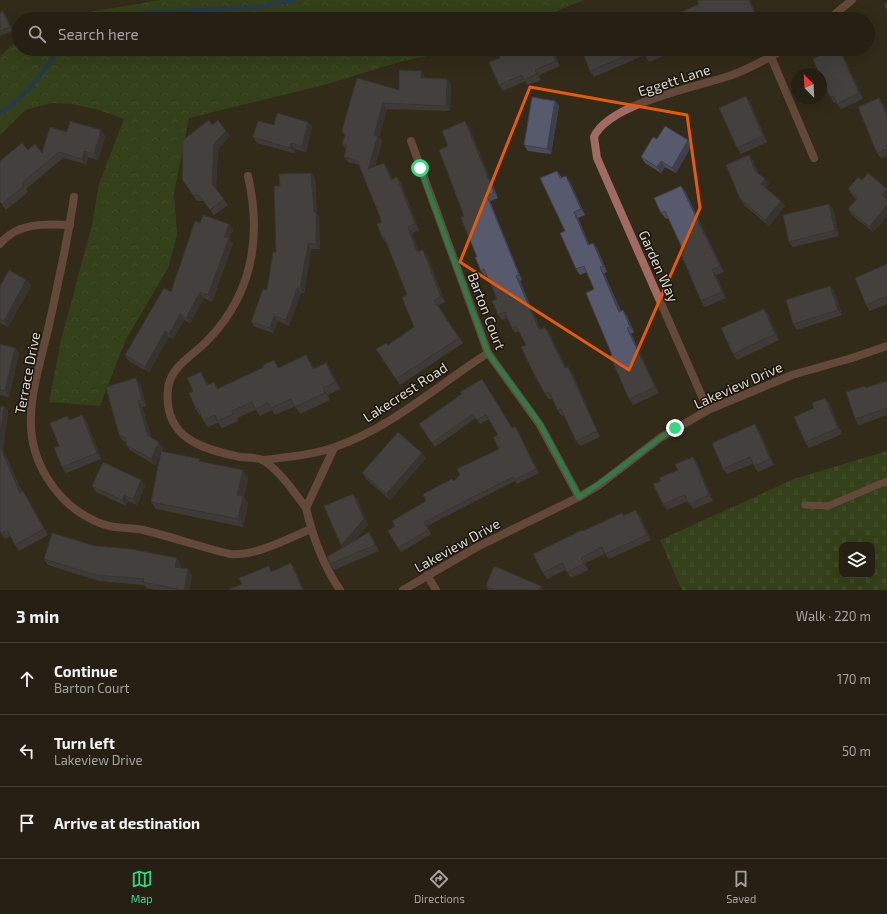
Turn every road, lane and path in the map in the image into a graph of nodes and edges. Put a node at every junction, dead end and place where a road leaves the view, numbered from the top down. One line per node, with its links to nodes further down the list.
1 (852, 0): 2 (street)
2 (837, 12)
3 (771, 57): 4 (street, Eggett Lane); 6 (street)
4 (596, 131): 13 (street, Garden Way)
5 (411, 141): 12 (street, Barton Court)
6 (814, 158)
7 (248, 176): 15 (street)
8 (74, 197): 9 (street, Terrace Drive)
9 (70, 225): 10 (street); 20 (street, Terrace Drive)
10 (0, 244)
11 (887, 346): 13 (street, Lakeview Drive)
12 (488, 353): 14 (street, Lakecrest Road); 17 (street, Barton Court)
13 (708, 410): 17 (street, Lakeview Drive)
14 (334, 448): 15 (street, Lakecrest Road); 19 (street)
15 (263, 460): 19 (street)
16 (887, 481): 18 (lane)
17 (579, 497): 21 (street, Lakeview Drive)
18 (805, 506)
19 (306, 508): 20 (street)
20 (311, 529): 22 (street)
21 (427, 575): 23 (street, Lakeview Drive); 24 (street)
22 (340, 590)
23 (403, 590)
24 (436, 590)

